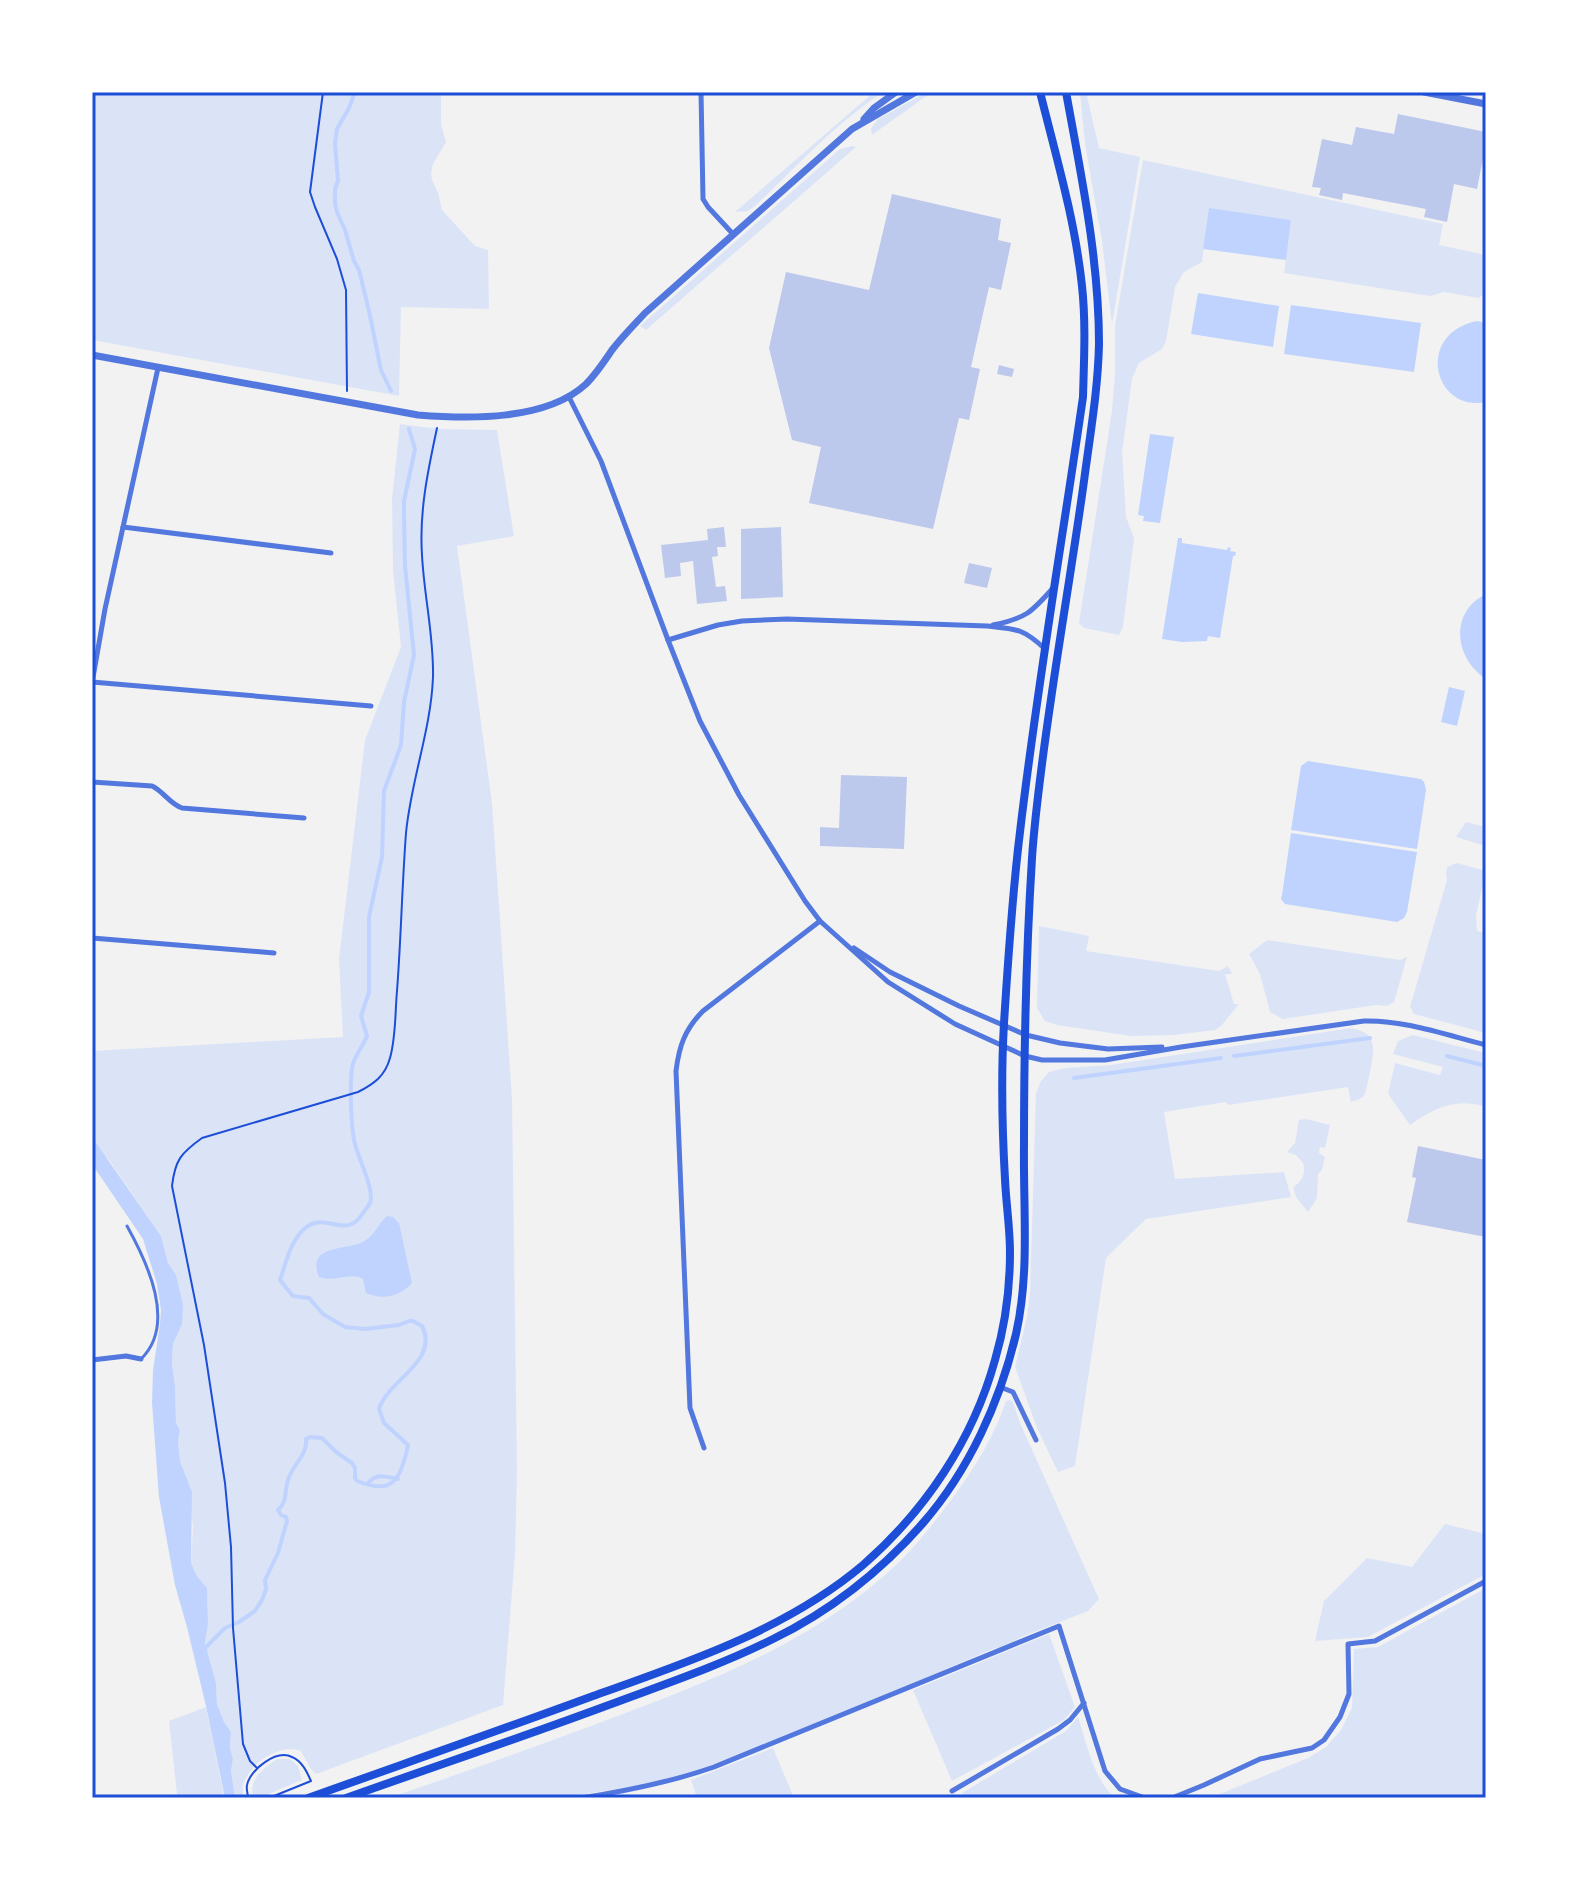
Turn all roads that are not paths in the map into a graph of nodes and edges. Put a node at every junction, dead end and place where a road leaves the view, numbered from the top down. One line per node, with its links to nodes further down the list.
1 (701, 92): 9 (street)
2 (896, 92): 8 (street)
3 (916, 92): 8 (street)
4 (1040, 92): 15 (main road)
5 (1066, 92): 28 (main road)
6 (1424, 92): 7 (street)
7 (1486, 104)
8 (861, 122): 9 (street)
9 (733, 234): 12 (street)
10 (92, 355): 11 (street)
11 (158, 368): 12 (street); 13 (street)
12 (569, 397): 17 (street)
13 (123, 527): 14 (street); 19 (street)
14 (331, 553)
15 (1054, 587): 16 (street); 18 (main road)
16 (987, 626): 17 (street); 18 (street)
17 (668, 640): 23 (street)
18 (1045, 649): 27 (main road)
19 (92, 683): 20 (street)
20 (371, 706)
21 (92, 782): 22 (street)
22 (304, 818)
23 (820, 921): 24 (street); 38 (street)
24 (836, 936): 27 (street); 29 (street)
25 (92, 938): 26 (street)
26 (274, 953)
27 (1004, 1024): 28 (street); 29 (main road)
28 (1026, 1035): 31 (street); 32 (main road)
29 (1003, 1044): 32 (street); 42 (main road)
30 (1486, 1045): 31 (street)
31 (1181, 1047): 32 (street)
32 (1025, 1056): 36 (main road)
33 (127, 1226): 34 (lane)
34 (141, 1359): 35 (street)
35 (92, 1360)
36 (1000, 1387): 37 (street); 43 (main road)
37 (1036, 1440)
38 (704, 1448)
39 (1486, 1581): 46 (street)
40 (1084, 1703): 41 (street); 44 (street); 45 (street)
41 (952, 1791)
42 (308, 1798)
43 (346, 1798)
44 (581, 1798)
45 (1145, 1798)
46 (1172, 1798)

